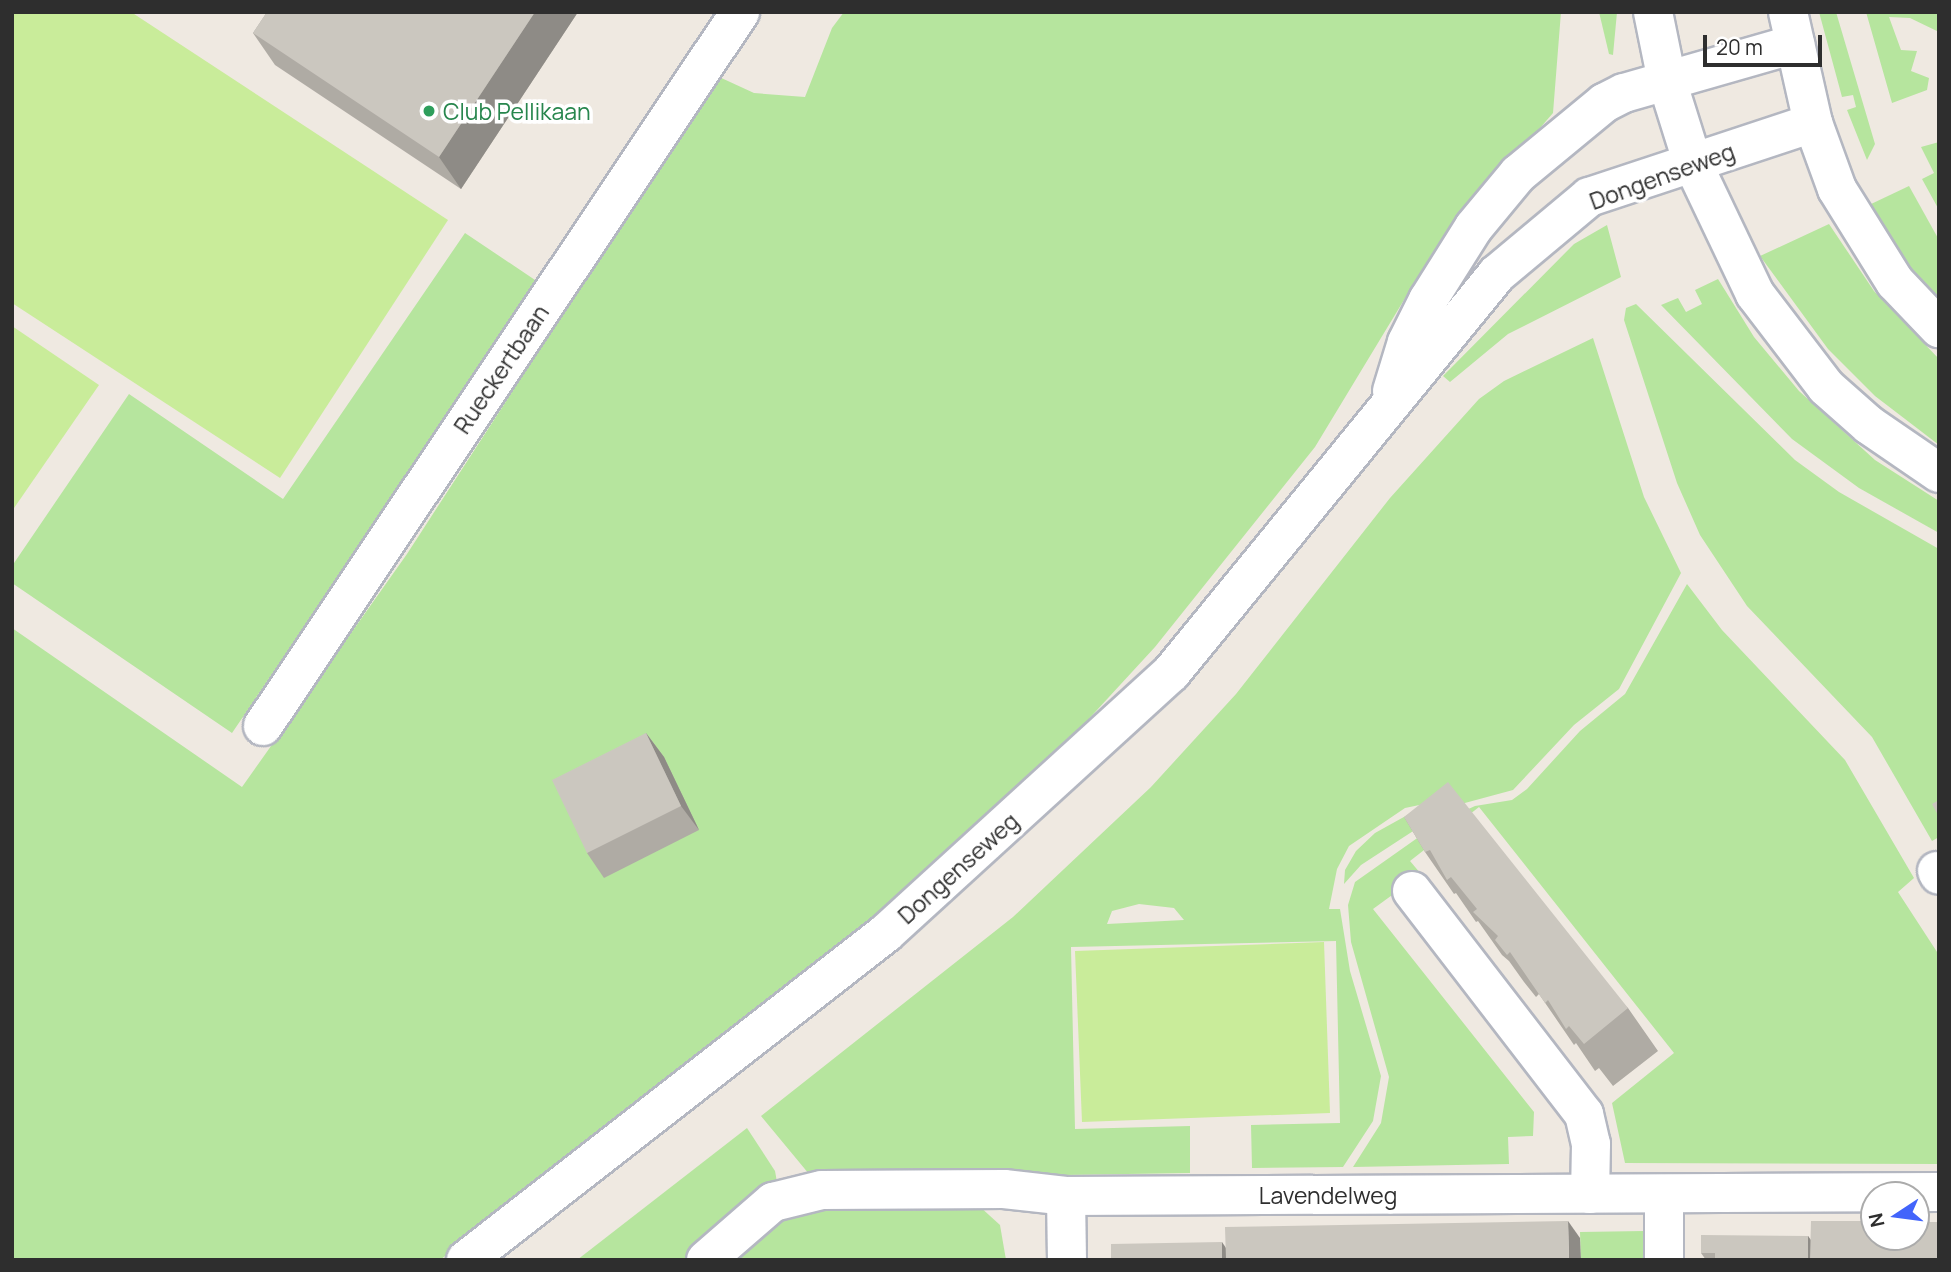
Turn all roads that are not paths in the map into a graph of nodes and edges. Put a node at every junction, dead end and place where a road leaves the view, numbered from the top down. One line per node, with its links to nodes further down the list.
1 (740, 12): 10 (street, Rueckertbaan)
2 (1653, 12): 4 (street)
3 (1791, 28): 4 (street, Dongenseweg); 5 (street)
4 (1667, 81): 6 (street); 8 (street, Dongenseweg)
5 (1813, 123): 6 (street, Dongenseweg); 7 (street)
6 (1693, 164): 8 (street, Dongenseweg); 9 (street)
7 (1939, 328)
8 (1387, 410): 16 (street, Dongenseweg)
9 (1939, 472)
10 (263, 726)
11 (1412, 891): 13 (street)
12 (1939, 1192): 14 (street, Lavendelweg)
13 (1590, 1194): 14 (street, Lavendelweg); 15 (street, Lavendelweg)
14 (1664, 1194): 19 (street)
15 (1066, 1196): 17 (street, Lavendelweg); 18 (street)
16 (466, 1260)
17 (706, 1260)
18 (1067, 1260)
19 (1664, 1260)

